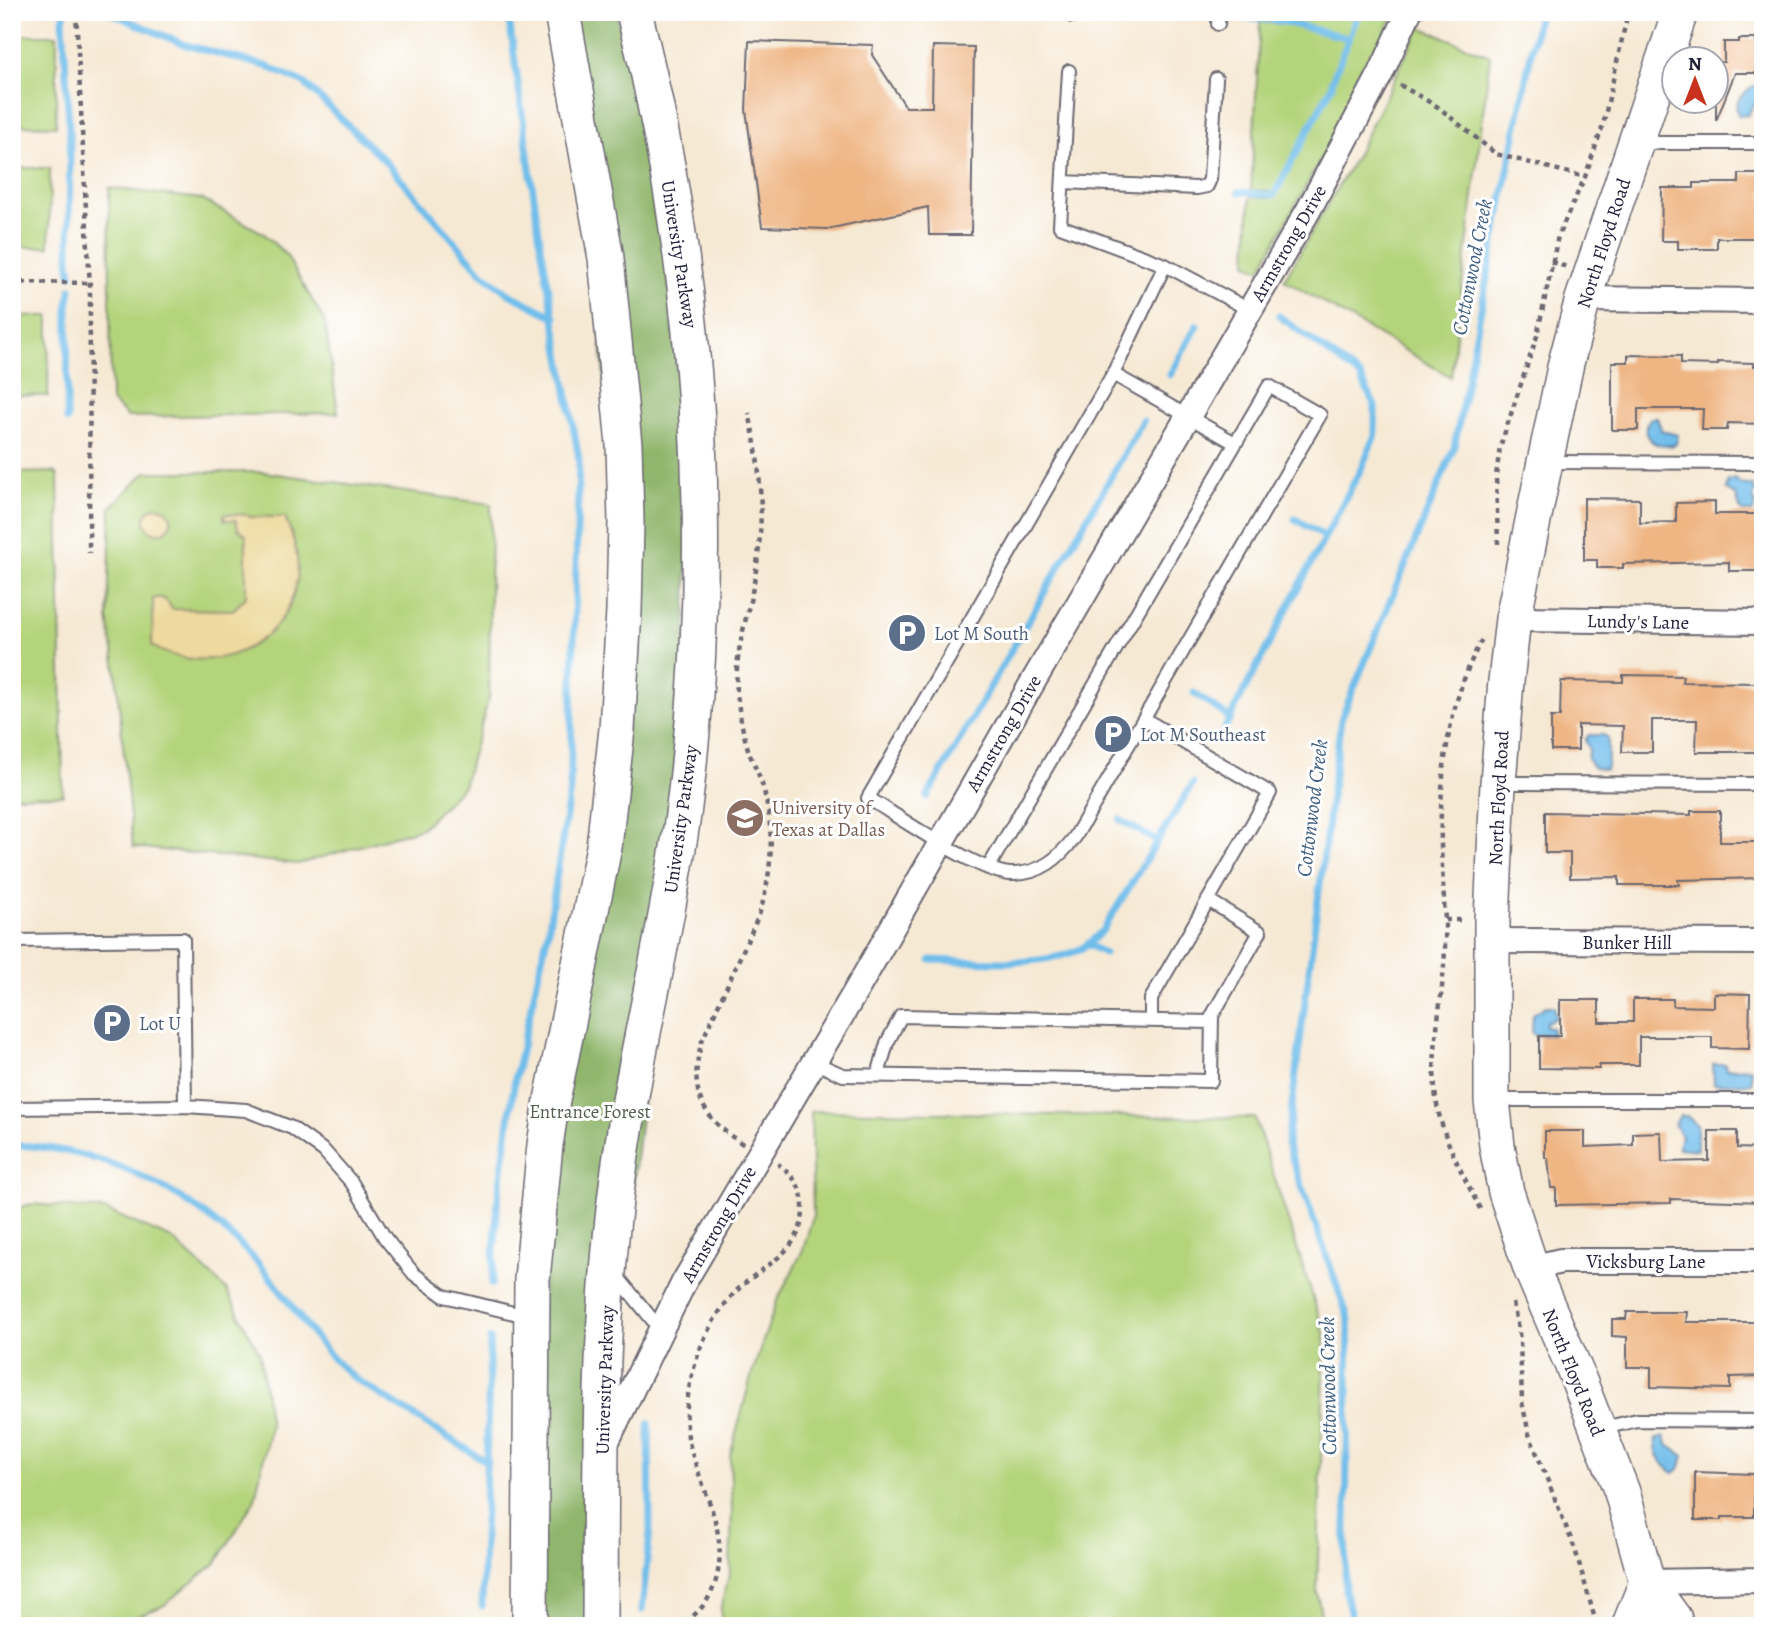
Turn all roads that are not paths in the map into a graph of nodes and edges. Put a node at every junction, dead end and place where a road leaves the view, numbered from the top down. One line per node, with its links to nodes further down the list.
1 (562, 12): 41 (street)
2 (634, 12): 39 (street, University Parkway)
3 (1409, 12): 13 (street, Armstrong Drive)
4 (1680, 12): 7 (street, North Floyd Road)
5 (1069, 71): 9 (lane)
6 (1216, 79): 9 (lane)
7 (1636, 143): 8 (lane); 11 (street, North Floyd Road)
8 (1763, 143)
9 (1064, 182): 10 (lane)
10 (1165, 265): 13 (lane); 14 (lane)
11 (1577, 284): 12 (street); 17 (street, North Floyd Road)
12 (1763, 301)
13 (1250, 310): 15 (street, Armstrong Drive)
14 (1113, 374): 15 (lane); 24 (lane)
15 (1188, 418): 16 (lane); 24 (street, Armstrong Drive)
16 (1235, 443): 21 (lane); 25 (lane)
17 (1545, 462): 18 (lane); 19 (street, North Floyd Road)
18 (1763, 463)
19 (1513, 619): 20 (street, Lundy's Lane); 22 (street, North Floyd Road)
20 (1763, 622)
21 (1144, 719): 25 (lane); 26 (lane)
22 (1498, 783): 23 (lane); 27 (street, North Floyd Road)
23 (1763, 784)
24 (940, 842): 25 (lane); 32 (street, Armstrong Drive)
25 (988, 868)
26 (1208, 901): 30 (lane); 31 (lane)
27 (1482, 931): 29 (street, Bunker Hill); 34 (street, North Floyd Road)
28 (12, 941): 36 (lane)
29 (1763, 942)
30 (1151, 1020): 31 (lane); 33 (lane)
31 (1212, 1022): 33 (lane)
32 (813, 1062): 33 (lane); 42 (street, Armstrong Drive)
33 (878, 1075)
34 (1492, 1100): 35 (lane); 40 (street, North Floyd Road)
35 (1763, 1100)
36 (186, 1106): 37 (lane); 41 (lane)
37 (12, 1108)
38 (1763, 1261): 40 (street, Vicksburg Lane)
39 (609, 1267): 42 (lane); 45 (street, University Parkway)
40 (1531, 1268): 44 (street, North Floyd Road)
41 (531, 1317): 48 (street)
42 (660, 1329): 45 (street, Armstrong Drive)
43 (1763, 1421): 44 (lane)
44 (1598, 1429): 47 (street, North Floyd Road)
45 (601, 1456): 49 (street, University Parkway)
46 (1763, 1580): 47 (street)
47 (1647, 1582): 50 (street); 51 (street, North Floyd Road)
48 (530, 1626)
49 (600, 1626)
50 (1631, 1626)
51 (1675, 1626)

